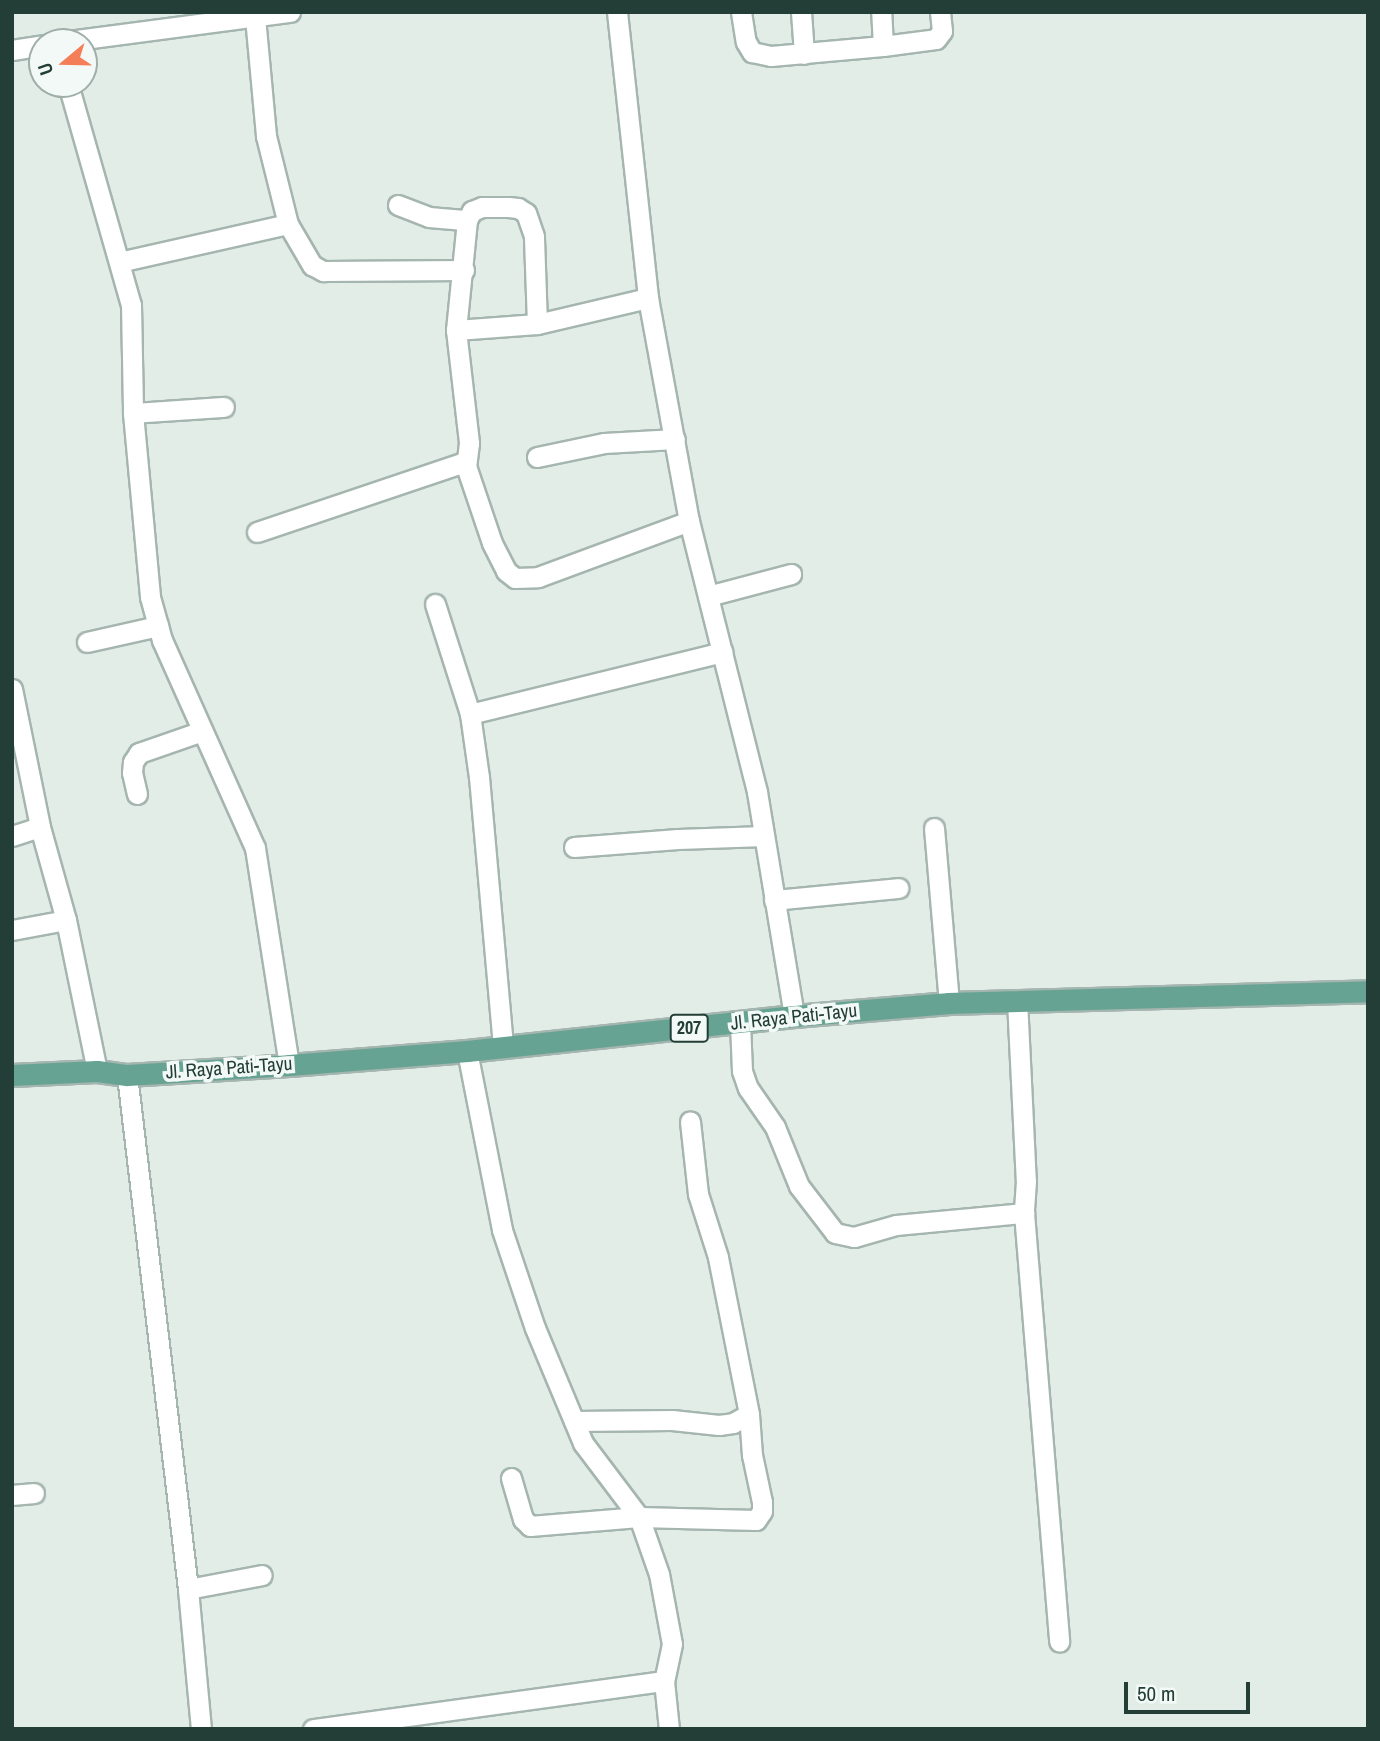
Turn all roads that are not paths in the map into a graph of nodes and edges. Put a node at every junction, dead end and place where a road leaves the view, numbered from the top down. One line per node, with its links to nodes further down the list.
1 (290, 12): 7 (street)
2 (617, 12): 17 (street)
3 (741, 12): 10 (street)
4 (802, 12): 10 (street)
5 (881, 12): 9 (street)
6 (940, 12): 9 (street)
7 (255, 17): 8 (street); 14 (street)
8 (98, 37)
9 (883, 46): 10 (street)
10 (804, 54)
11 (72, 98): 15 (street)
12 (398, 205): 13 (street)
13 (467, 220): 16 (street); 18 (street)
14 (288, 224): 15 (street); 16 (street)
15 (119, 262): 21 (street)
16 (464, 270): 19 (street)
17 (648, 298): 18 (street); 22 (street)
18 (537, 324): 19 (street)
19 (456, 330): 24 (street)
20 (224, 407): 21 (street)
21 (134, 413): 30 (street)
22 (676, 439): 23 (street); 25 (street)
23 (537, 457)
24 (466, 462): 25 (street); 26 (street)
25 (690, 521): 28 (street)
26 (257, 531)
27 (791, 574): 28 (street)
28 (708, 596): 32 (street)
29 (435, 604): 34 (street)
30 (158, 626): 31 (street); 35 (street)
31 (87, 642)
32 (723, 652): 34 (street); 40 (street)
33 (12, 689): 37 (street)
34 (470, 714): 51 (street)
35 (202, 731): 36 (street); 53 (street)
36 (137, 794)
37 (40, 827): 39 (street); 44 (street)
38 (934, 828): 48 (street)
39 (12, 836)
40 (764, 836): 41 (street); 43 (street)
41 (574, 847)
42 (898, 888): 43 (street)
43 (774, 900): 49 (street)
44 (66, 920): 45 (street); 54 (street)
45 (12, 930)
46 (1368, 991): 47 (main road, Jl. Raya Pati-Tayu / 207)
47 (1017, 1000): 48 (main road, Jl. Raya Pati-Tayu / 207); 58 (street)
48 (949, 1003): 49 (main road, Jl. Raya Pati-Tayu / 207)
49 (794, 1016): 50 (main road, Jl. Raya Pati-Tayu / 207)
50 (740, 1023): 51 (main road, Jl. Raya Pati-Tayu / 207); 58 (street)
51 (503, 1045): 52 (main road, Jl. Raya Pati-Tayu / 207)
52 (467, 1051): 53 (main road, Jl. Raya Pati-Tayu / 207); 60 (street)
53 (289, 1065): 55 (main road, Jl. Raya Pati-Tayu / 207)
54 (97, 1071): 55 (main road, Jl. Raya Pati-Tayu / 207); 56 (main road, Jl. Raya Pati-Tayu / 207)
55 (127, 1074): 66 (street)
56 (12, 1075)
57 (690, 1121): 59 (street)
58 (1024, 1213): 67 (street)
59 (748, 1415): 60 (street); 64 (street)
60 (574, 1422): 64 (street)
61 (511, 1478): 64 (street)
62 (34, 1493): 63 (street)
63 (12, 1495)
64 (639, 1517): 68 (street)
65 (262, 1575): 66 (street)
66 (188, 1590): 69 (street)
67 (1059, 1642)
68 (664, 1681): 70 (street); 71 (street)
69 (201, 1729)
70 (313, 1729)
71 (668, 1729)

